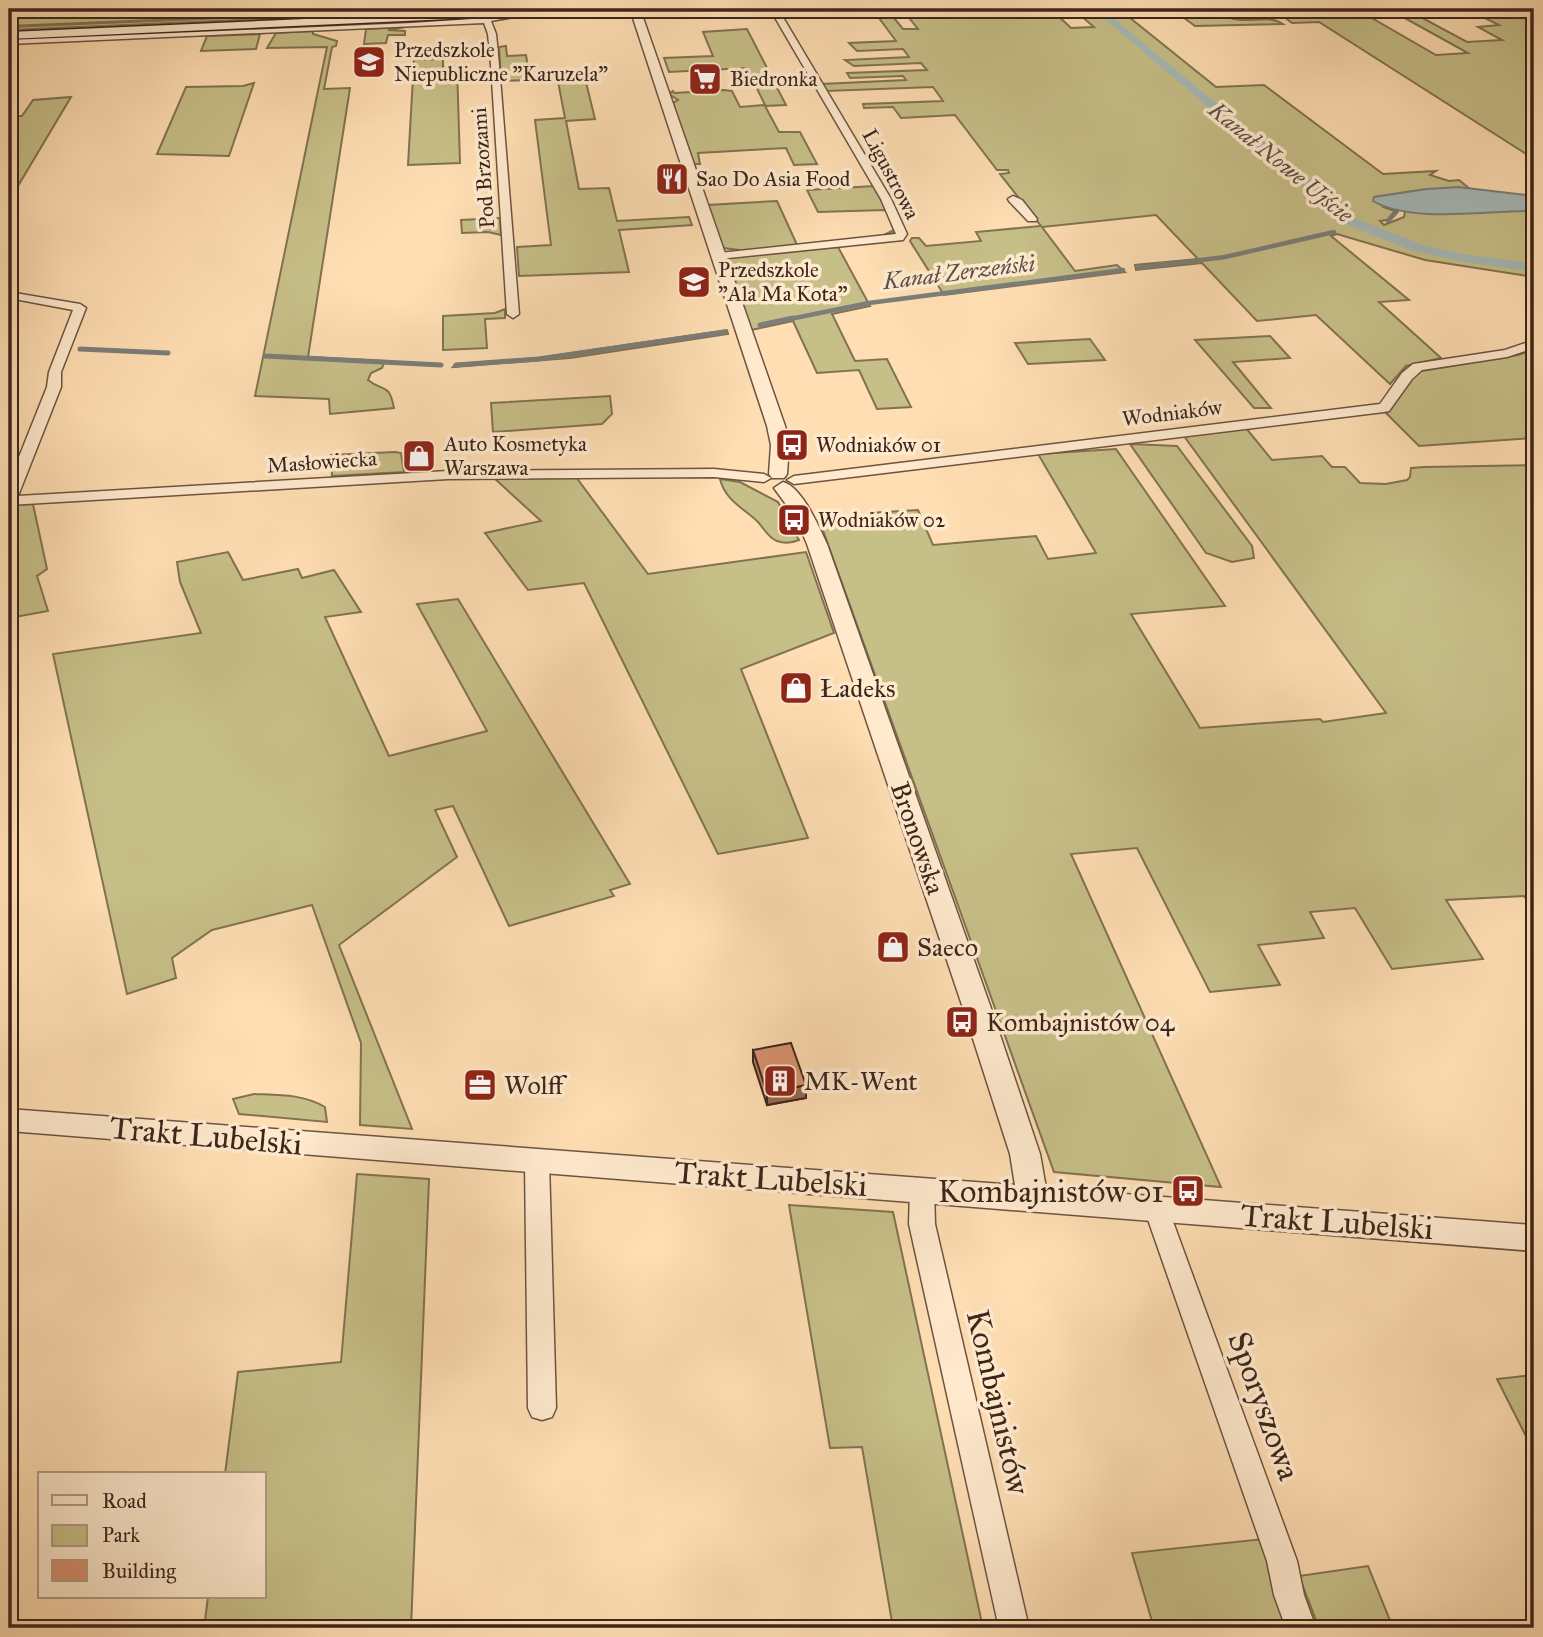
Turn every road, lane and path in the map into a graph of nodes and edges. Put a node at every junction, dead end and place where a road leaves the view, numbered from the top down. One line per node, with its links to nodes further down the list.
1 (545, 9): 9 (main road)
2 (602, 9): 6 (main road)
3 (635, 9): 13 (street)
4 (774, 9): 13 (street, Ligustrowa)
5 (1534, 9): 7 (street)
6 (516, 14): 8 (street); 9 (main road)
7 (1416, 15)
8 (487, 20): 10 (street); 15 (street, Pod Brzozami)
9 (9, 34)
10 (9, 42)
11 (1013, 200): 12 (street)
12 (1032, 219)
13 (719, 256): 17 (street)
14 (9, 295): 18 (street)
15 (513, 314)
16 (1534, 344): 17 (street, Wodniaków)
17 (780, 480): 18 (street, Masłowiecka); 22 (street, Bronowska)
18 (9, 500)
19 (9, 1120): 20 (street, Trakt Lubelski)
20 (537, 1162): 21 (street, Trakt Lubelski); 25 (street)
21 (922, 1190): 22 (street, Trakt Lubelski); 26 (street, Kombajnistów)
22 (1032, 1197): 23 (street, Trakt Lubelski)
23 (1156, 1208): 24 (street, Trakt Lubelski); 27 (street, Sporyszowa)
24 (1533, 1240)
25 (542, 1408)
26 (1014, 1628)
27 (1301, 1628)

